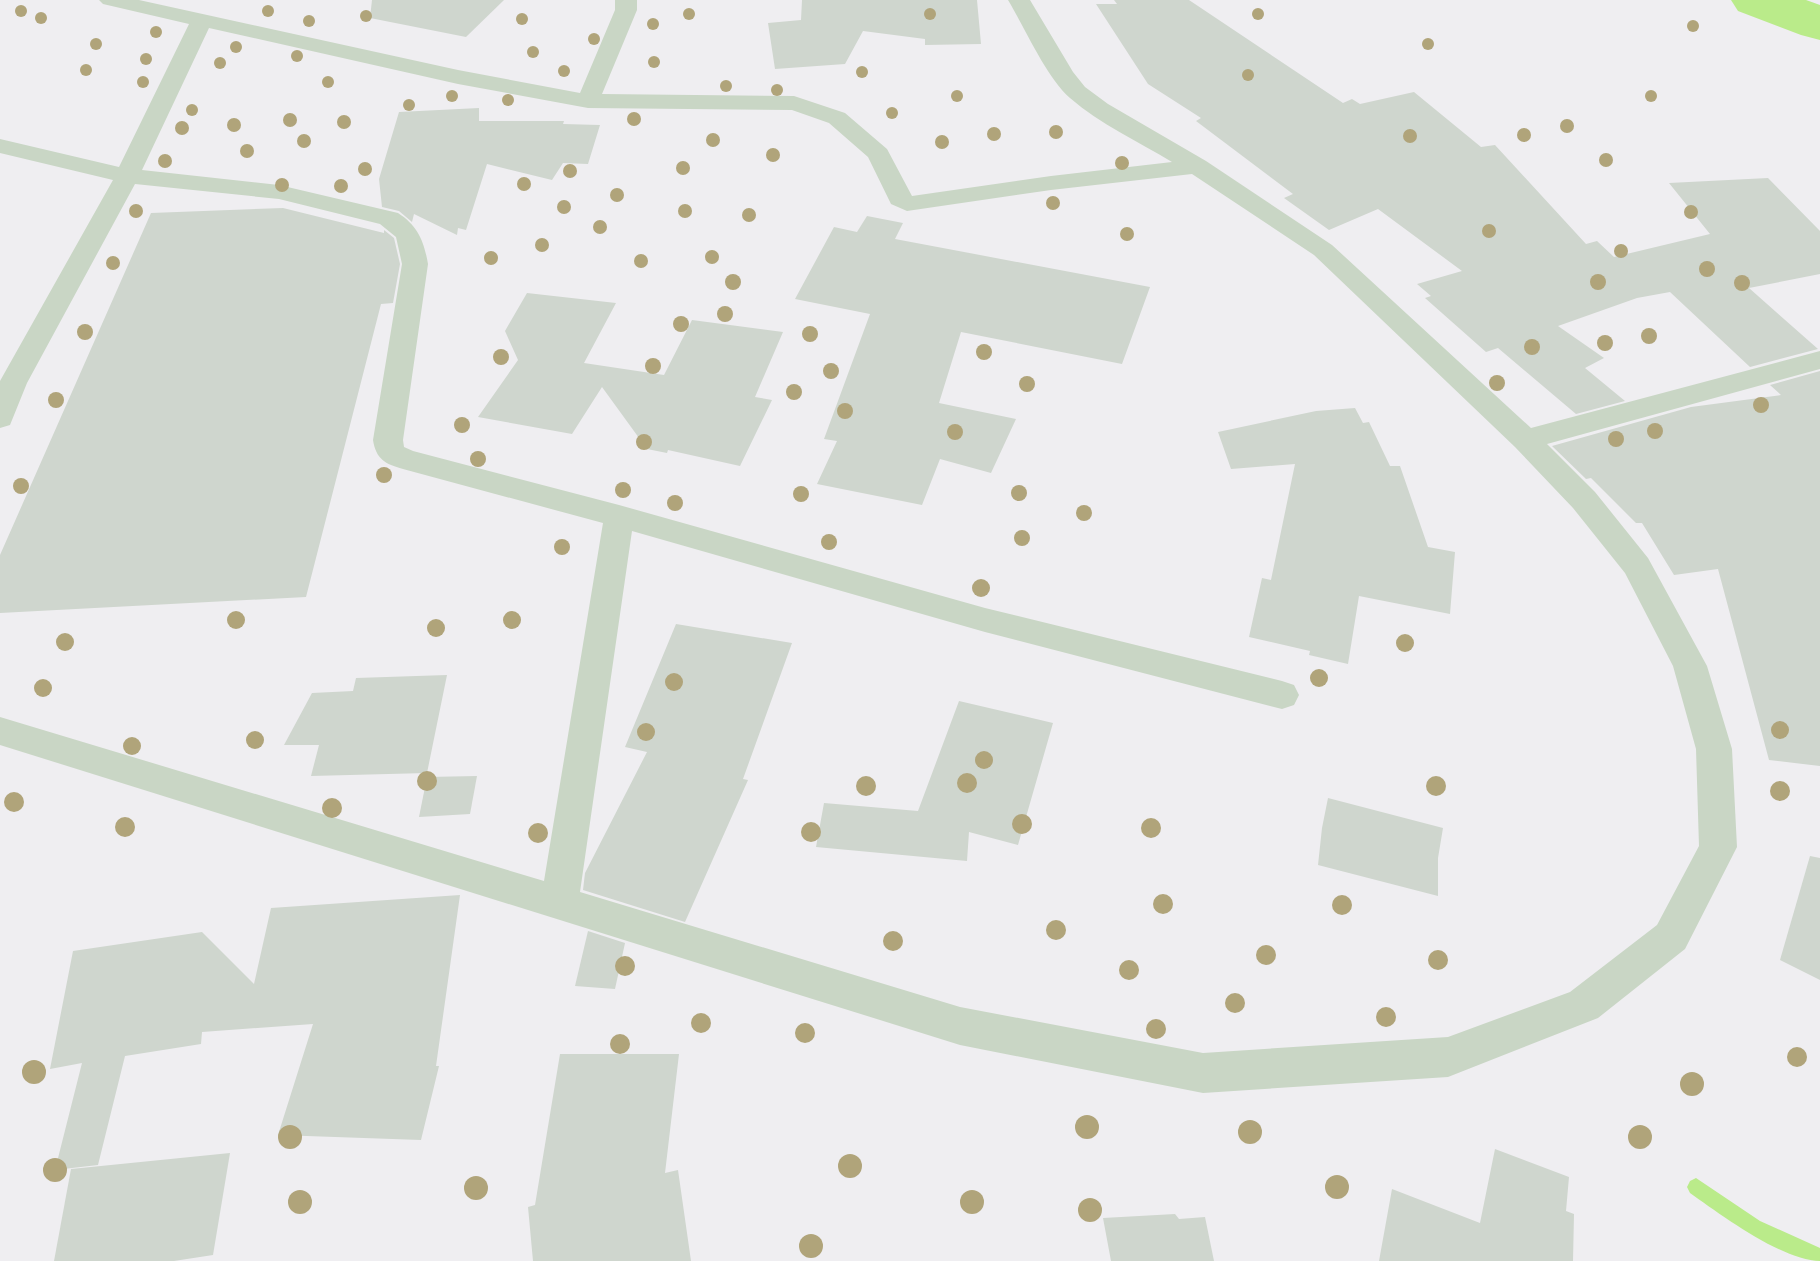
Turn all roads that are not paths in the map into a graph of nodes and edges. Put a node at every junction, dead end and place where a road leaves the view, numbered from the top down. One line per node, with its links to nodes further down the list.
1 (110, 0): 4 (street)
2 (626, 0): 6 (street)
3 (1019, 0): 8 (street)
4 (170, 6): 5 (street)
5 (201, 21): 6 (street); 9 (street)
6 (588, 101): 8 (street)
7 (0, 146): 9 (street)
8 (1197, 166): 13 (street)
9 (127, 176): 11 (street); 14 (street)
10 (1820, 360): 13 (street)
11 (7, 382): 12 (street)
12 (0, 418)
13 (1525, 440): 17 (street)
14 (618, 516): 15 (street); 17 (street)
15 (1282, 695)
16 (0, 731): 17 (street)
17 (560, 902)

